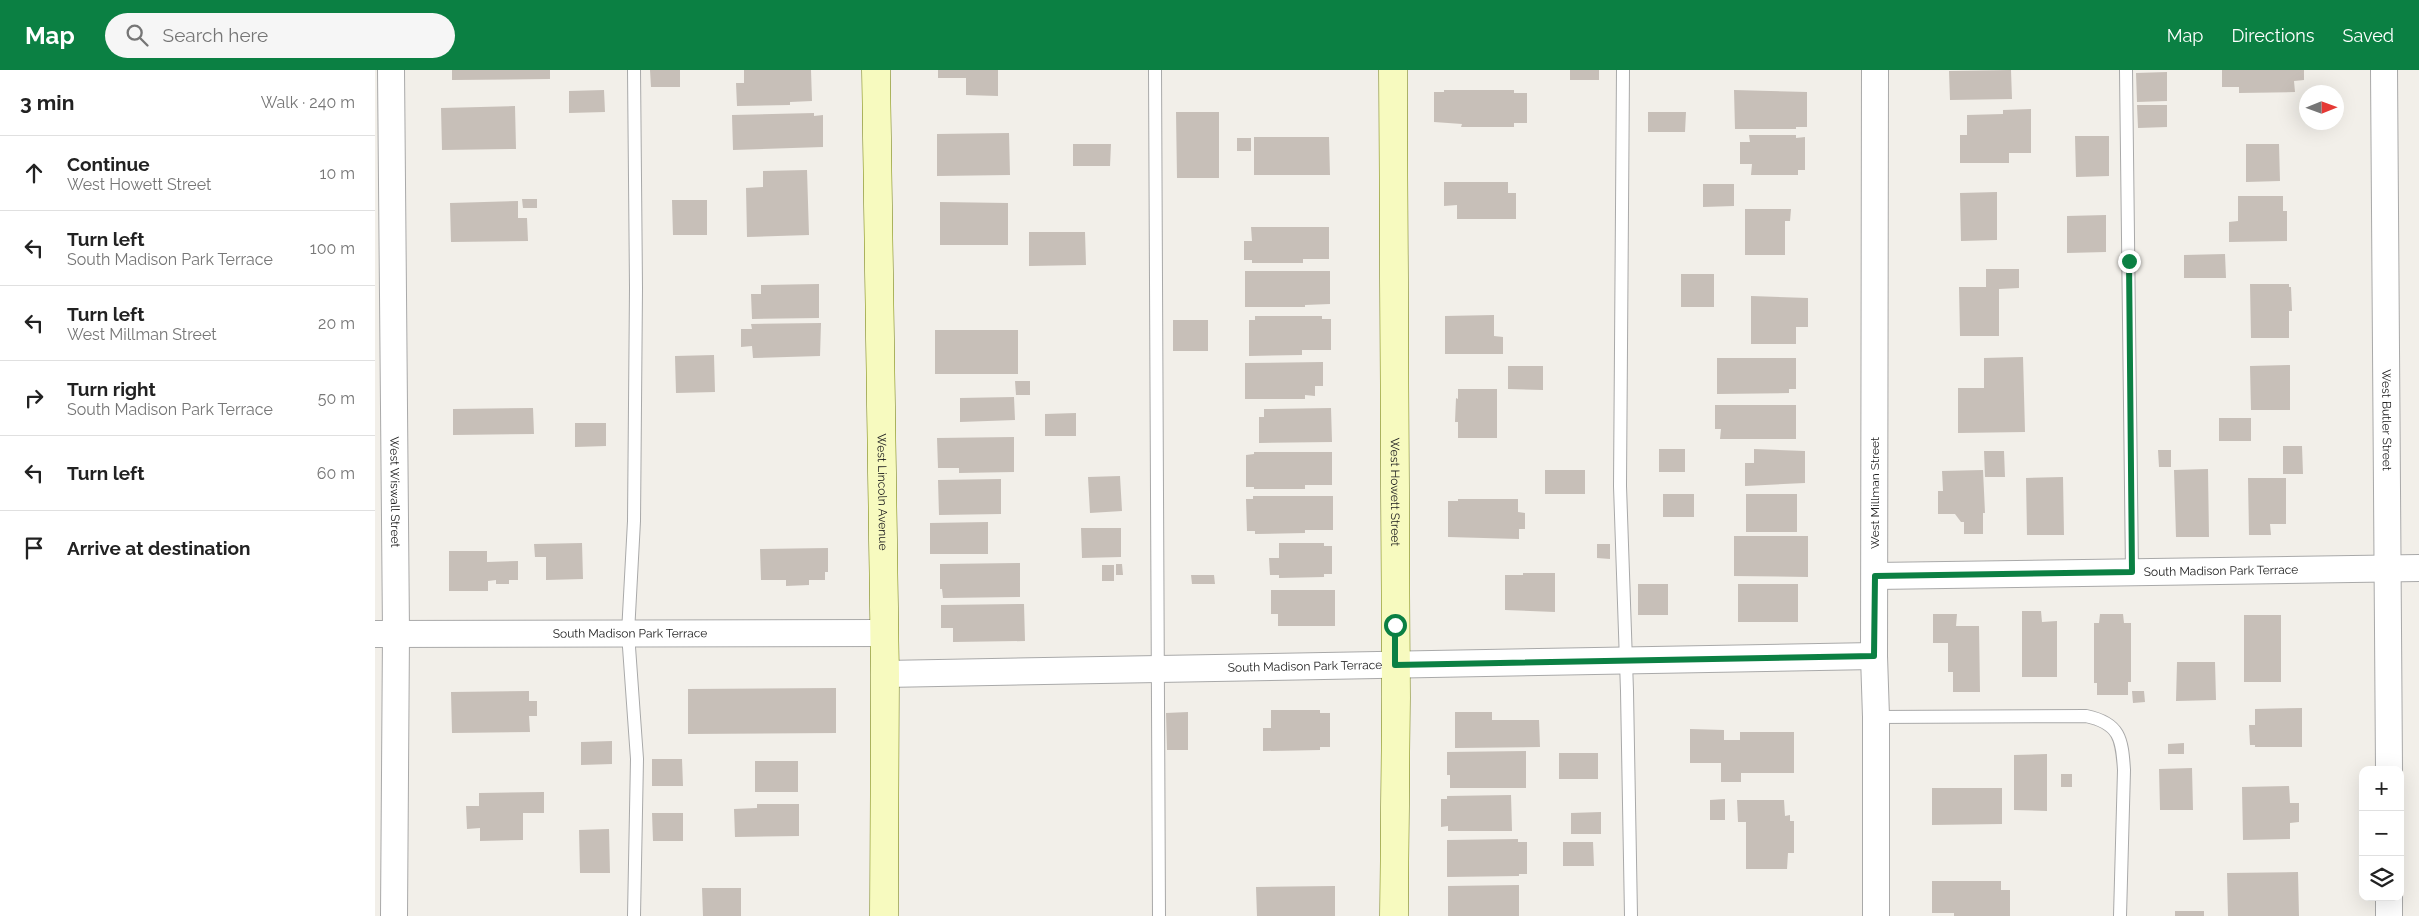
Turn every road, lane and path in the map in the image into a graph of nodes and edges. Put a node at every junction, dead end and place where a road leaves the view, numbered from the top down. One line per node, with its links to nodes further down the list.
1 (391, 70): 16 (street, West Wiswall Street)
2 (634, 70): 14 (lane)
3 (876, 70): 15 (main road, West Lincoln Avenue)
4 (1155, 70): 20 (lane)
5 (1393, 70): 19 (main road, West Howett Street)
6 (1623, 70): 18 (lane)
7 (1875, 70): 13 (street, West Millman Street)
8 (2126, 70): 12 (lane)
9 (2384, 70): 10 (street, West Butler Street)
10 (2389, 568): 11 (street, South Madison Park Terrace); 12 (street, South Madison Park Terrace); 23 (street, West Butler Street)
11 (2419, 568)
12 (2132, 572): 13 (street, South Madison Park Terrace)
13 (1875, 576): 17 (street, West Millman Street)
14 (628, 633): 15 (street, South Madison Park Terrace); 16 (street, South Madison Park Terrace); 26 (lane)
15 (884, 633): 21 (main road, West Lincoln Avenue)
16 (386, 634): 25 (street, West Wiswall Street)
17 (1874, 656): 18 (street, South Madison Park Terrace); 22 (street, West Millman Street)
18 (1626, 661): 19 (street, South Madison Park Terrace); 30 (lane)
19 (1395, 665): 20 (street, South Madison Park Terrace); 29 (main road, West Howett Street)
20 (1157, 670): 21 (street, South Madison Park Terrace); 28 (lane)
21 (885, 674): 27 (main road, West Lincoln Avenue)
22 (1877, 716): 31 (street, West Millman Street); 32 (lane)
23 (2389, 766)
24 (2389, 901): 33 (street)
25 (394, 916)
26 (634, 916)
27 (884, 916)
28 (1159, 916)
29 (1394, 916)
30 (1631, 916)
31 (1876, 916)
32 (2120, 916)
33 (2389, 916)

